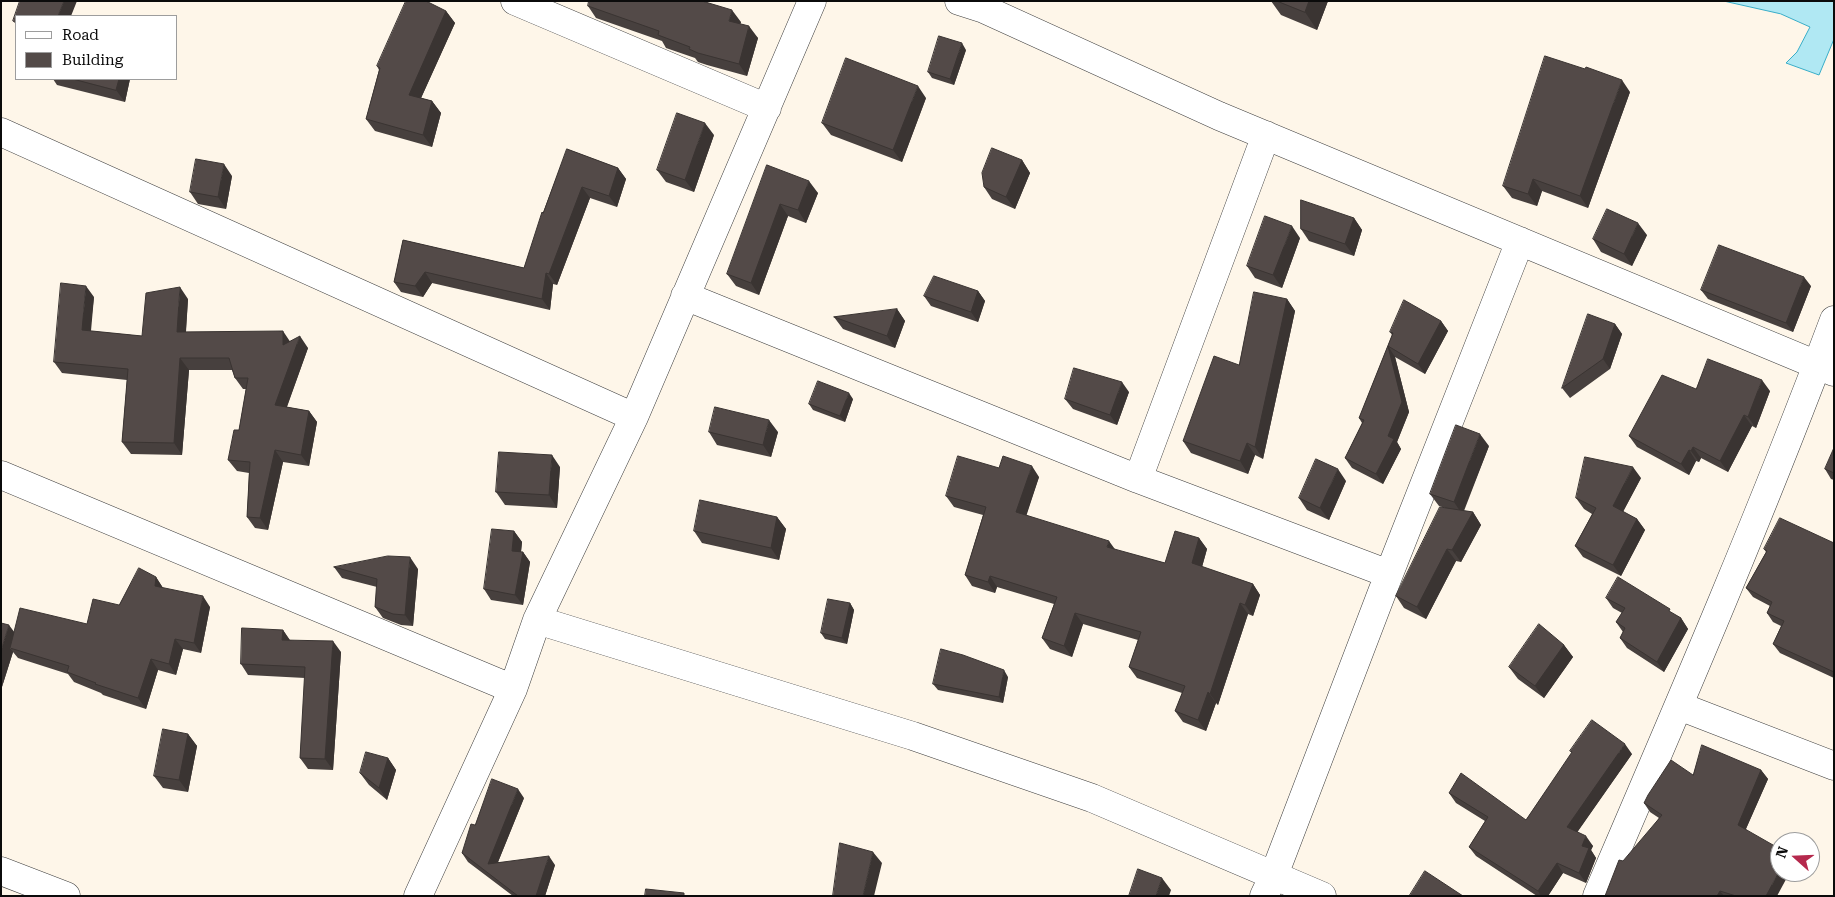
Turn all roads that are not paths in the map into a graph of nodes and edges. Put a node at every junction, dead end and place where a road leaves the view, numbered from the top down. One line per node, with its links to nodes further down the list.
1 (515, 1): 4 (street)
2 (812, 1): 4 (street)
3 (959, 1): 6 (street)
4 (768, 108): 8 (street)
5 (1, 132): 11 (street)
6 (1266, 135): 7 (street); 13 (street)
7 (1520, 240): 10 (street); 14 (street)
8 (686, 296): 11 (street); 13 (street)
9 (1834, 320): 10 (street)
10 (1825, 369): 17 (street)
11 (634, 417): 15 (street)
12 (1, 475): 16 (street)
13 (1138, 479): 14 (street)
14 (1389, 574): 20 (street)
15 (537, 620): 16 (street); 20 (street)
16 (513, 690): 22 (street)
17 (1679, 706): 18 (street); 24 (street)
18 (1834, 766)
19 (1, 872): 21 (street)
20 (1269, 885): 23 (street)
21 (66, 896)
22 (418, 896)
23 (1322, 896)
24 (1597, 896)

